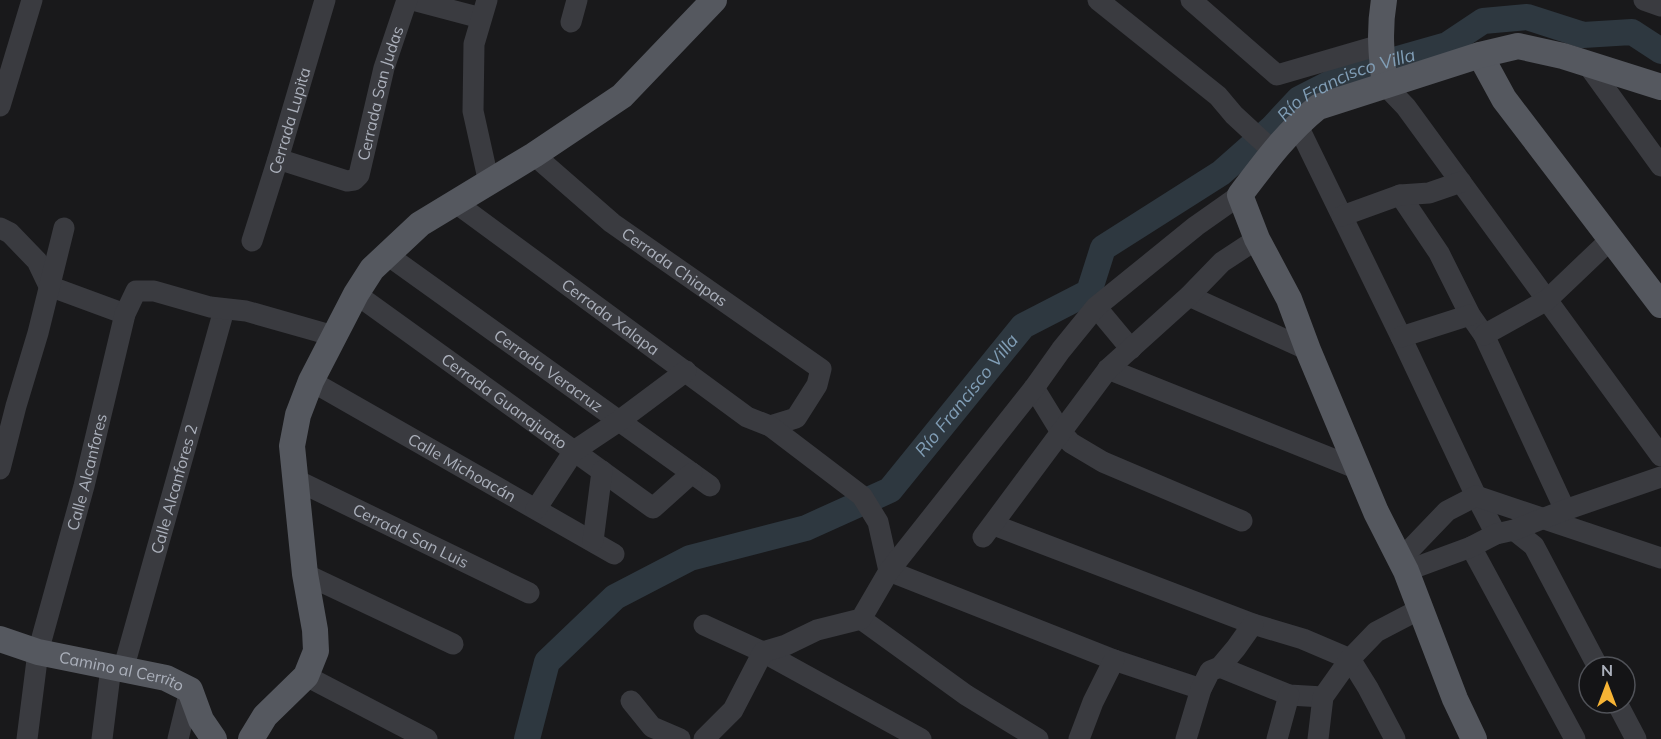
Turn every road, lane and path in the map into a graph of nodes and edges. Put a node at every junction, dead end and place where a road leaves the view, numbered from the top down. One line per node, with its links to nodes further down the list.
1 (32, 0): 19 (street)
2 (325, 0): 23 (street, Cerrada Lupita)
3 (407, 0): 23 (street, Cerrada San Judas)
4 (413, 0): 12 (street)
5 (577, 0): 13 (street)
6 (714, 0): 22 (main road)
7 (1098, 0): 21 (street)
8 (1191, 0): 14 (street)
9 (1384, 0): 14 (main road)
10 (1644, 0): 11 (street)
11 (1661, 6)
12 (484, 9): 26 (street)
13 (571, 22)
14 (1380, 45): 17 (main road)
15 (1480, 55): 16 (main road); 17 (main road); 34 (main road)
16 (1588, 65): 18 (main road); 24 (street)
17 (1385, 85): 20 (main road); 25 (street)
18 (1661, 87)
19 (0, 106)
20 (1298, 124): 21 (main road); 30 (street)
21 (1273, 151): 27 (main road)
22 (534, 155): 26 (main road); 57 (street, Cerrada Chiapas)
23 (278, 159): 35 (street, Cerrada Lupita)
24 (1661, 166)
25 (1461, 182): 28 (street); 40 (street)
26 (489, 183): 29 (main road)
27 (1240, 195): 33 (main road); 42 (street)
28 (1400, 195): 30 (street); 45 (street)
29 (456, 203): 36 (main road); 52 (street, Cerrada Xalapa)
30 (1342, 216): 48 (street)
31 (0, 228): 37 (street)
32 (64, 228): 37 (street)
33 (1257, 239): 39 (street); 50 (main road)
34 (1611, 239): 40 (street); 41 (main road)
35 (252, 241)
36 (386, 254): 38 (main road); 56 (street, Cerrada Veracruz)
37 (49, 286): 44 (street); 55 (street)
38 (356, 294): 47 (main road); 59 (street, Cerrada Guanajuato)
39 (1189, 296): 49 (street); 50 (street)
40 (1547, 300): 46 (street); 60 (street)
41 (1661, 305)
42 (1096, 307): 49 (street); 54 (street)
43 (224, 310): 44 (street, Calle Alcanfores); 47 (street); 94 (street, Calle Alcanfores 2)
44 (125, 314): 88 (street, Calle Alcanfores)
45 (1470, 315): 46 (street); 48 (street)
46 (1484, 335): 70 (street)
47 (334, 336): 53 (main road)
48 (1401, 337): 68 (street)
49 (1131, 349): 51 (street)
50 (1308, 350): 62 (main road)
51 (1108, 369): 58 (street); 62 (street)
52 (686, 371): 56 (street); 57 (street, Cerrada Xalapa)
53 (311, 381): 66 (main road); 69 (street, Calle Michoacán)
54 (1034, 388): 58 (street); 79 (street)
55 (8, 400): 61 (street)
56 (619, 421): 59 (street); 64 (street, Cerrada Veracruz)
57 (770, 426): 79 (street, Cerrada Xalapa)
58 (1061, 432): 72 (street); 84 (street)
59 (574, 451): 63 (street, Cerrada Guanajuato); 69 (street)
60 (1661, 456)
61 (0, 469)
62 (1358, 469): 78 (main road)
63 (602, 471): 64 (street, Cerrada Guanajuato); 74 (street)
64 (692, 473): 67 (street, Cerrada Veracruz)
65 (1661, 477): 70 (street)
66 (294, 479): 80 (main road); 81 (street, Cerrada San Luis)
67 (710, 486)
68 (1476, 496): 71 (street); 73 (street); 78 (street)
69 (536, 509): 74 (street, Calle Michoacán)
70 (1565, 510): 71 (street)
71 (1541, 519): 73 (street); 77 (street)
72 (1242, 521)
73 (1505, 532): 75 (street); 90 (street)
74 (593, 541): 76 (street, Calle Michoacán)
75 (1471, 547): 78 (street); 118 (street)
76 (614, 554)
77 (1661, 558)
78 (1403, 566): 82 (main road)
79 (889, 571): 83 (street); 92 (street)
80 (305, 574): 87 (street); 95 (main road)
81 (529, 593)
82 (1420, 609): 91 (street); 117 (main road)
83 (861, 619): 89 (street); 112 (street)
84 (1253, 624): 91 (street); 93 (street)
85 (704, 625): 89 (street)
86 (0, 639): 88 (main road, Camino al Cerrito)
87 (453, 644)
88 (38, 652): 94 (main road, Camino al Cerrito); 103 (street, Calle Alcanfores)
89 (763, 652): 110 (street); 111 (street)
90 (1592, 655)
91 (1350, 659): 99 (street); 116 (street)
92 (1114, 660): 96 (street); 113 (street)
93 (1220, 667): 96 (street); 98 (street)
94 (117, 669): 97 (main road, Camino al Cerrito); 104 (street, Calle Alcanfores 2)
95 (306, 676): 107 (main road); 108 (street)
96 (1201, 689): 114 (street)
97 (190, 690): 105 (street); 106 (main road, Camino al Cerrito)
98 (1289, 695): 99 (street); 115 (street)
99 (1323, 697): 102 (street)
100 (631, 701): 109 (street)
101 (1623, 715): 119 (street)
102 (1319, 737)
103 (27, 739)
104 (102, 739)
105 (178, 739)
106 (214, 739)
107 (252, 739)
108 (427, 739)
109 (680, 739)
110 (704, 739)
111 (921, 739)
112 (1038, 739)
113 (1079, 739)
114 (1186, 739)
115 (1277, 739)
116 (1395, 739)
117 (1474, 739)
118 (1575, 739)
119 (1636, 739)

